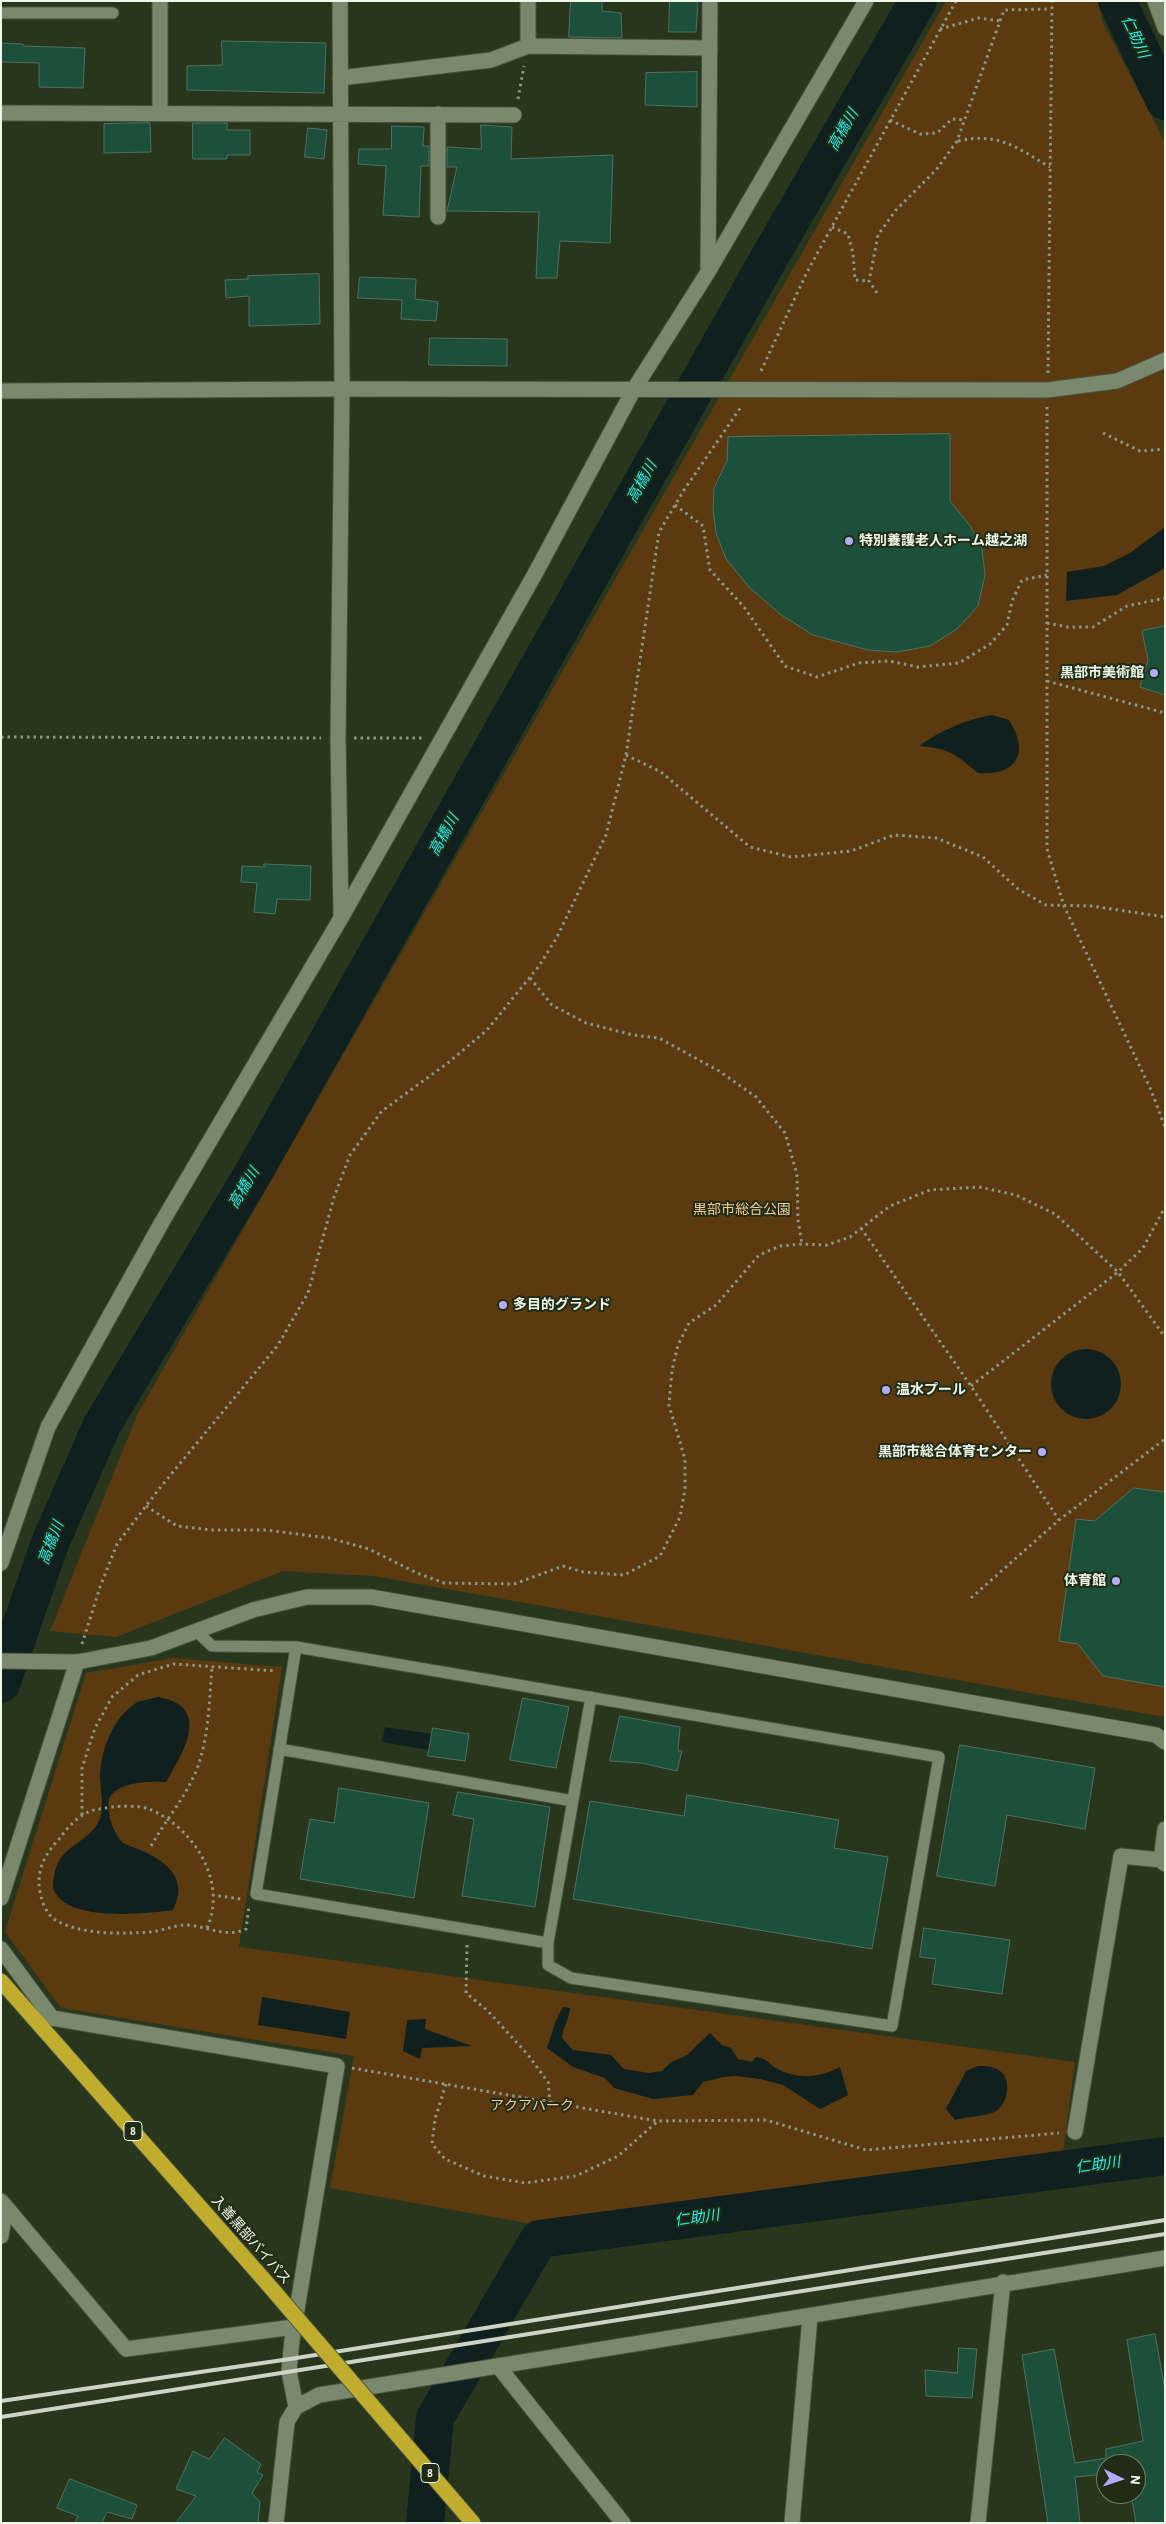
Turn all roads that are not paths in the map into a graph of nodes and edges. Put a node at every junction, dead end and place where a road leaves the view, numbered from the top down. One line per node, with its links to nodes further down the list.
1 (160, 1): 13 (street)
2 (340, 1): 12 (street)
3 (528, 1): 10 (street)
4 (710, 1): 11 (street)
5 (866, 1): 19 (street)
6 (1155, 1): 9 (street)
7 (1, 13): 8 (lane)
8 (113, 13)
9 (1165, 28)
10 (528, 46): 11 (street); 12 (street)
11 (710, 48): 19 (street)
12 (340, 78): 14 (street)
13 (160, 112): 14 (street); 15 (street)
14 (341, 112): 16 (street); 21 (street)
15 (1, 113)
16 (438, 114): 17 (street); 18 (street)
17 (514, 115)
18 (438, 216)
19 (708, 272): 22 (street)
20 (1165, 360): 22 (street)
21 (342, 388): 22 (street); 23 (street); 24 (street)
22 (634, 388): 24 (street)
23 (1, 390)
24 (341, 918): 25 (street)
25 (1, 1563)
26 (196, 1631): 27 (lane); 29 (street); 31 (street)
27 (296, 1647): 30 (lane); 32 (lane)
28 (1, 1661): 29 (street)
29 (77, 1662): 36 (street)
30 (591, 1698): 33 (lane); 37 (lane)
31 (1165, 1742)
32 (279, 1749): 33 (lane); 37 (lane)
33 (573, 1801): 37 (lane)
34 (1165, 1829): 35 (street)
35 (1163, 1862): 40 (street)
36 (1, 1898)
37 (548, 1943)
38 (1, 1949): 46 (street)
39 (1, 1981): 50 (highway, 入善黒部バイパス / 8, bridge)
40 (1075, 2132)
41 (4, 2204): 42 (street); 46 (street)
42 (1, 2236)
43 (1165, 2258): 44 (street)
44 (1003, 2282): 45 (street); 53 (street)
45 (810, 2317): 47 (street); 52 (street)
46 (294, 2327): 48 (street)
47 (498, 2366): 48 (street); 51 (street)
48 (296, 2407): 49 (street)
49 (276, 2523)
50 (472, 2523)
51 (623, 2523)
52 (792, 2523)
53 (978, 2523)

